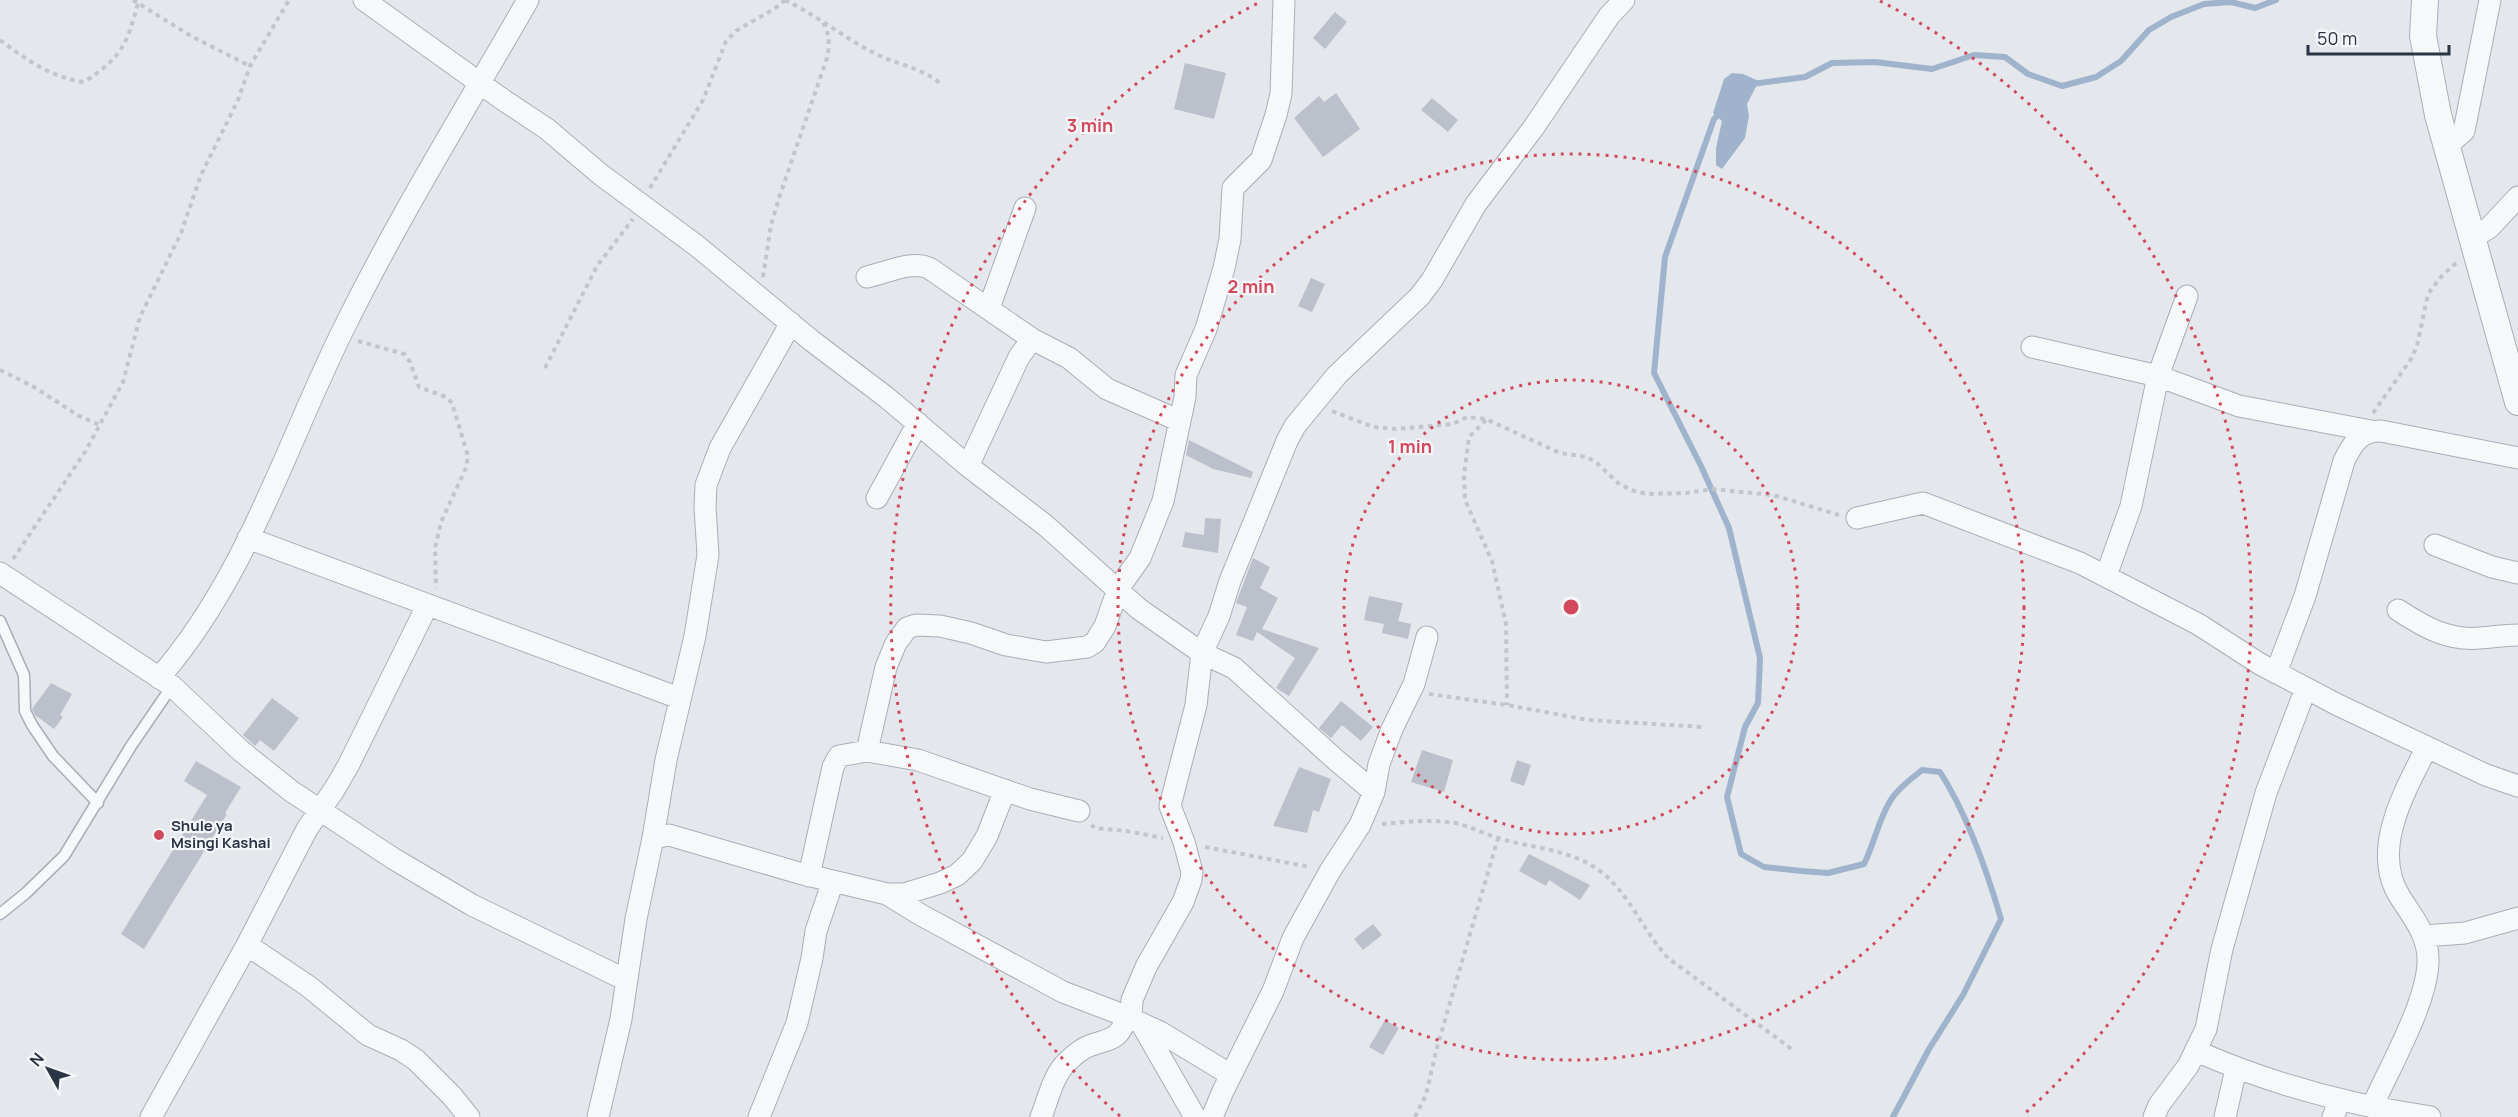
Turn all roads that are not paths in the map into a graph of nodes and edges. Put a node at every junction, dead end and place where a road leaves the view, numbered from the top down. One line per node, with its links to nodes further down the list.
1 (364, 0): 7 (street)
2 (528, 0): 7 (street)
3 (1284, 0): 20 (street)
4 (1624, 0): 38 (street)
5 (2424, 0): 8 (street)
6 (2490, 0): 8 (street)
7 (480, 84): 15 (street); 27 (street)
8 (2447, 146): 11 (street)
9 (2518, 197): 11 (street)
10 (1025, 208): 14 (street)
11 (2474, 240): 19 (street)
12 (867, 277): 14 (street)
13 (2187, 296): 18 (street)
14 (989, 308): 16 (street)
15 (791, 323): 21 (street); 42 (street)
16 (1032, 339): 20 (street); 24 (street)
17 (2032, 347): 18 (street)
18 (2158, 376): 22 (street); 31 (street)
19 (2518, 402)
20 (1180, 421): 32 (street)
21 (918, 423): 24 (street); 25 (street)
22 (2367, 430): 23 (street); 39 (street)
23 (2518, 458)
24 (968, 465): 32 (street)
25 (877, 498)
26 (1857, 518): 31 (street)
27 (248, 538): 33 (street); 40 (street)
28 (2435, 545): 29 (street)
29 (2518, 573)
30 (1, 574): 40 (street)
31 (2106, 576): 39 (street)
32 (1118, 589): 38 (street); 44 (street)
33 (429, 607): 42 (street); 49 (street)
34 (2398, 610): 36 (street)
35 (0, 621): 48 (lane)
36 (2518, 635)
37 (1427, 637): 47 (street)
38 (1202, 653): 47 (street); 60 (street)
39 (2276, 673): 41 (street)
40 (166, 682): 48 (lane); 49 (street)
41 (2306, 688): 43 (street); 61 (street)
42 (679, 698): 51 (street)
43 (2427, 747): 45 (street); 57 (street)
44 (867, 751): 46 (street); 52 (street)
45 (2518, 786)
46 (1005, 790): 50 (street); 54 (street)
47 (1374, 792): 63 (street)
48 (98, 803): 55 (lane)
49 (320, 809): 58 (street); 59 (street)
50 (1079, 811)
51 (653, 838): 52 (street); 59 (street)
52 (809, 876): 53 (street)
53 (833, 881): 54 (street); 69 (street)
54 (887, 894): 60 (street)
55 (0, 914)
56 (2518, 918): 57 (street)
57 (2424, 936): 64 (street)
58 (247, 945): 66 (street); 67 (street)
59 (626, 980): 68 (street)
60 (1133, 1019): 63 (street); 70 (street); 71 (street)
61 (2196, 1051): 62 (street); 73 (street)
62 (2236, 1069): 65 (street); 74 (street)
63 (1231, 1075): 72 (street)
64 (2372, 1107): 65 (street); 75 (street)
65 (2336, 1109)
66 (151, 1117)
67 (469, 1117)
68 (598, 1117)
69 (759, 1117)
70 (1041, 1117)
71 (1195, 1117)
72 (1212, 1117)
73 (2154, 1117)
74 (2225, 1117)
75 (2430, 1117)

